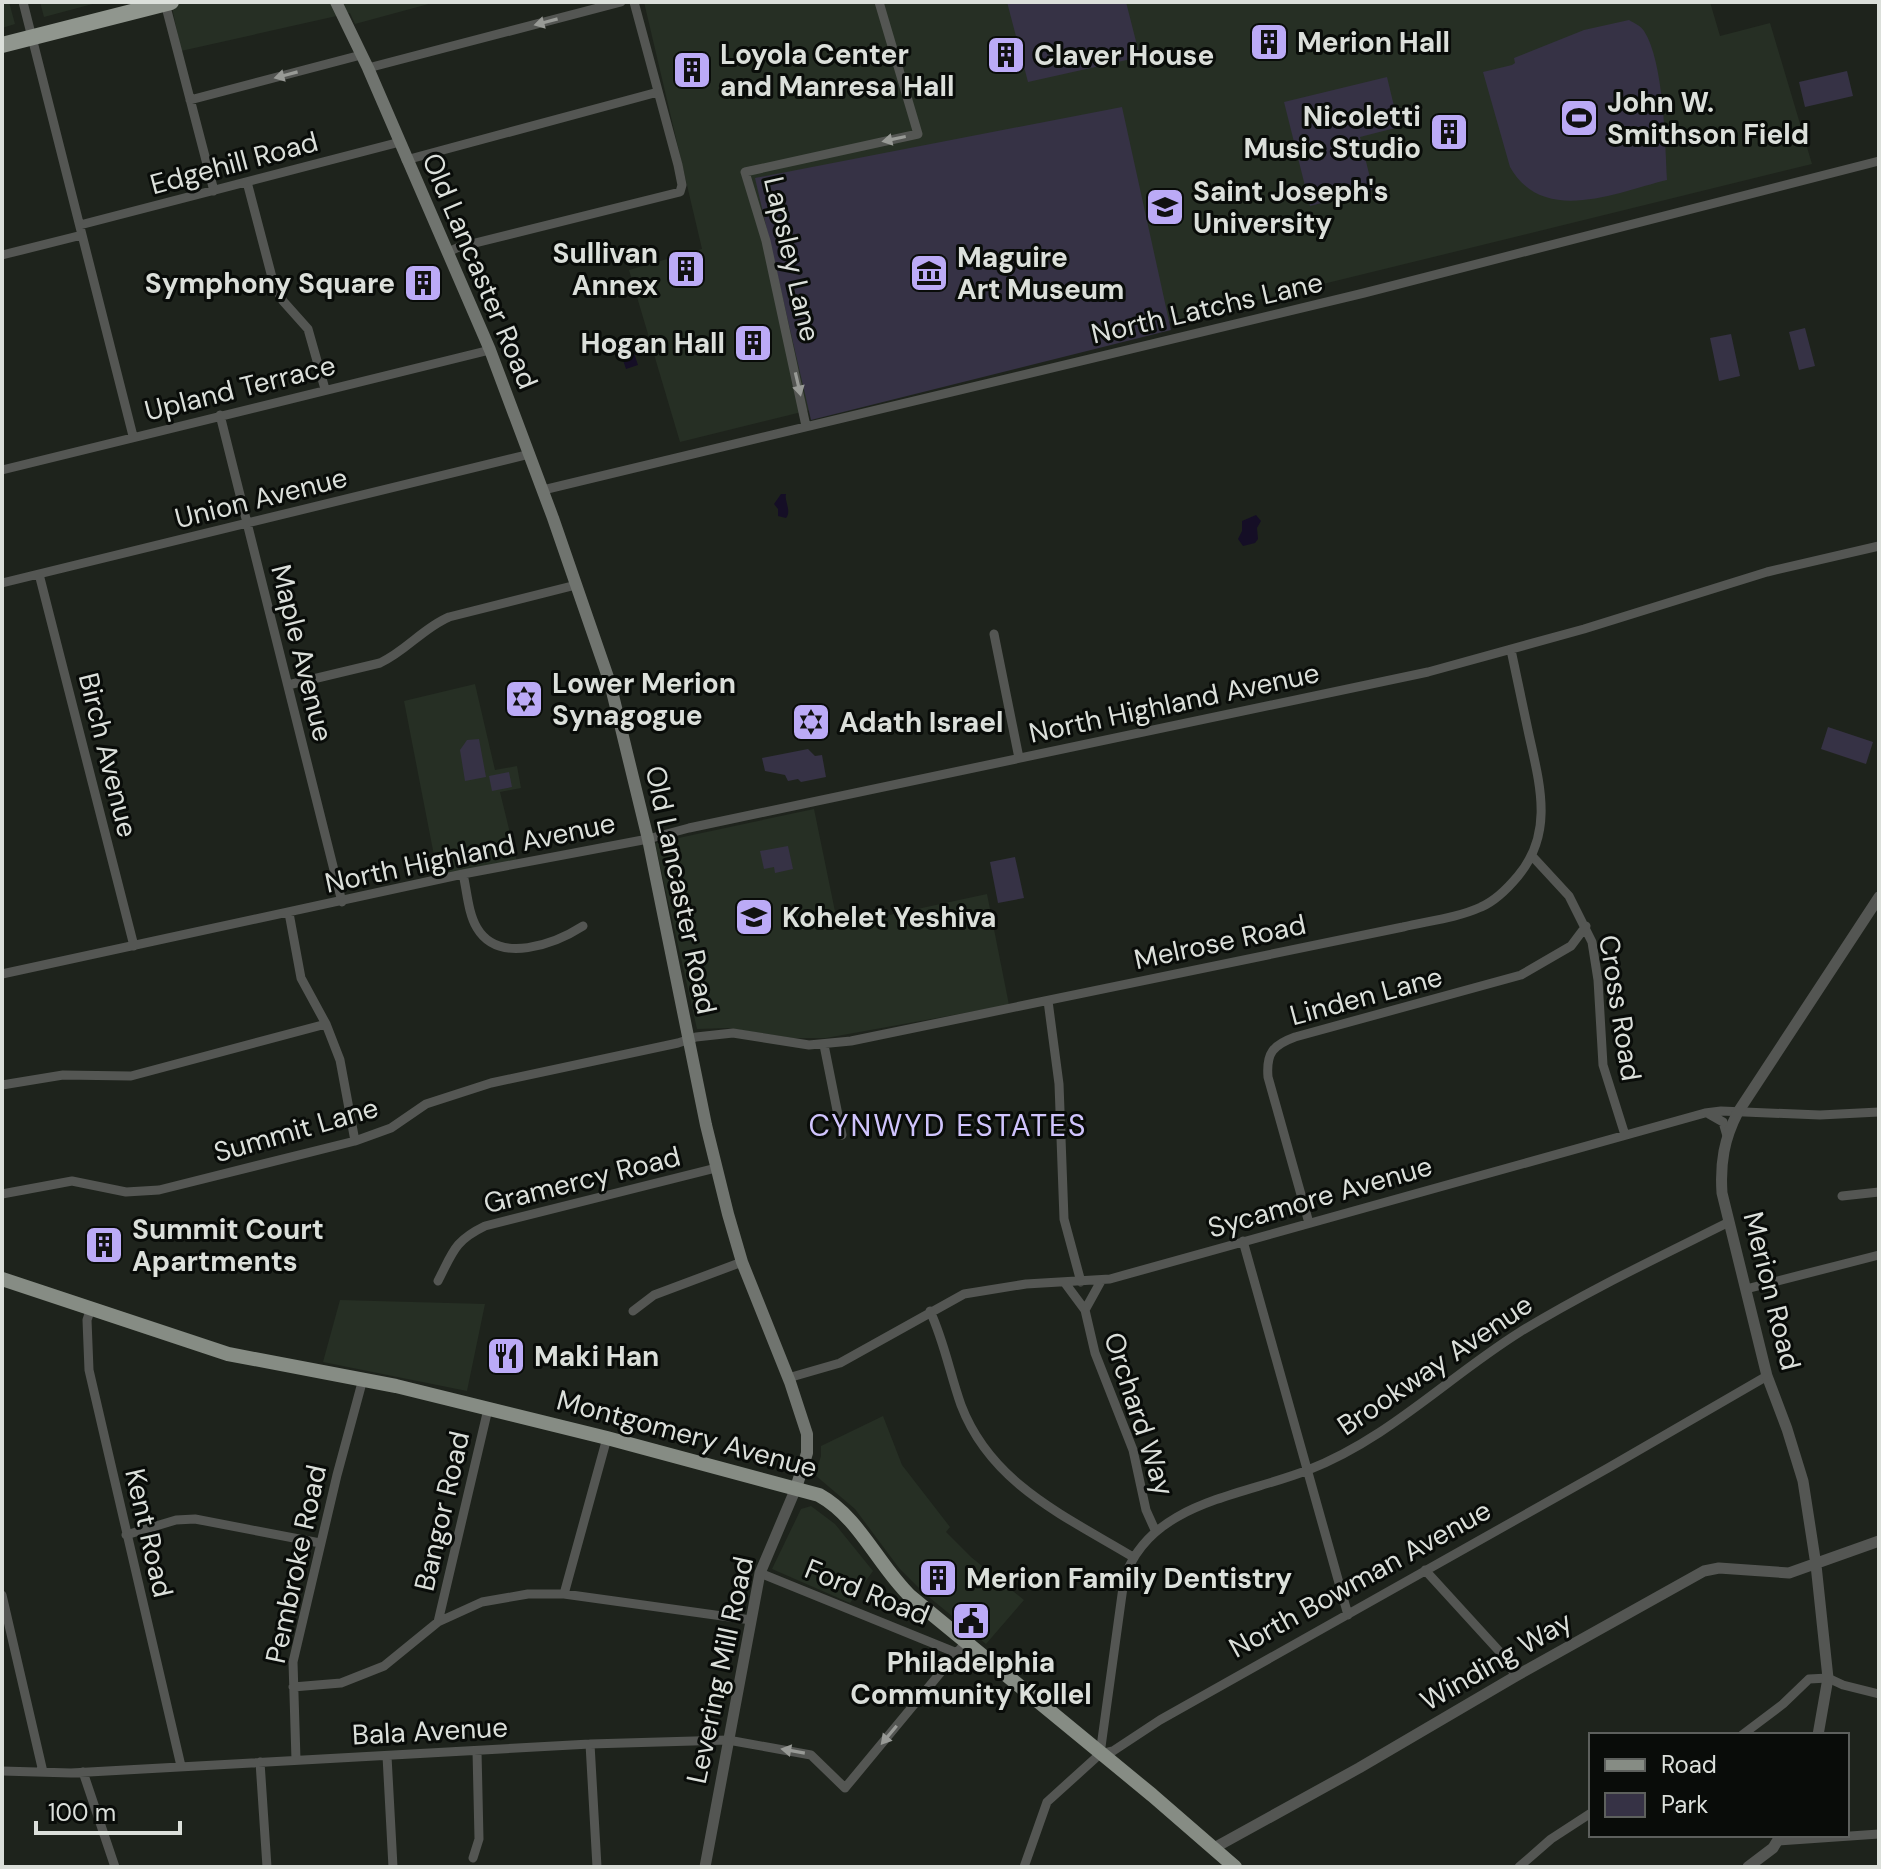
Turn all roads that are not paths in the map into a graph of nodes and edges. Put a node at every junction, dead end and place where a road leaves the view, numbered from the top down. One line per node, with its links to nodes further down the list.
1 (23, 2): 7 (street)
2 (336, 2): 9 (main road, Old Lancaster Road)
3 (621, 2): 10 (street, one-way to 10)
4 (634, 2): 11 (street)
5 (879, 2): 24 (street, Lapsley Lane, one-way to 24)
6 (168, 3): 7 (highway); 12 (street)
7 (33, 38): 8 (highway); 18 (street)
8 (2, 45)
9 (361, 55): 10 (main road, Old Lancaster Road); 12 (street, one-way to 12)
10 (368, 68): 13 (main road, Old Lancaster Road)
11 (658, 92): 14 (street); 19 (street)
12 (190, 100): 17 (street)
13 (400, 142): 14 (main road, Old Lancaster Road); 16 (street, Edgehill Road)
14 (406, 160): 19 (main road, Old Lancaster Road)
15 (1879, 161): 24 (street, North Latchs Lane)
16 (247, 182): 17 (street, Edgehill Road); 22 (street)
17 (214, 191): 18 (street, Edgehill Road)
18 (81, 230): 20 (street, Edgehill Road); 25 (street)
19 (448, 252): 21 (main road, Old Lancaster Road)
20 (2, 255)
21 (490, 350): 22 (street, Upland Terrace); 26 (main road, Old Lancaster Road)
22 (325, 389): 23 (street, Upland Terrace)
23 (220, 415): 25 (street, Upland Terrace); 29 (street, Maple Avenue)
24 (806, 426): 28 (street, North Latchs Lane)
25 (133, 436): 27 (street, Upland Terrace)
26 (530, 454): 28 (main road, Old Lancaster Road); 29 (street, Union Avenue)
27 (2, 470)
28 (543, 490): 33 (main road, Old Lancaster Road)
29 (246, 524): 31 (street, Union Avenue); 36 (street, Maple Avenue)
30 (1879, 546): 35 (street, North Highland Avenue)
31 (39, 574): 32 (street, Union Avenue); 46 (street, Birch Avenue)
32 (2, 583)
33 (576, 585): 36 (street); 38 (main road, Old Lancaster Road)
34 (994, 634): 37 (street)
35 (1511, 650): 37 (street, North Highland Avenue); 39 (street, Melrose Road)
36 (288, 685): 42 (street, Maple Avenue)
37 (1019, 758): 38 (street, North Highland Avenue)
38 (648, 839): 40 (street, North Highland Avenue); 52 (main road, Old Lancaster Road)
39 (1533, 857): 45 (street, Cross Road); 50 (street, Melrose Road)
40 (463, 874): 42 (street, North Highland Avenue); 44 (street)
41 (1879, 897): 55 (street, Merion Road)
42 (342, 902): 43 (street, North Highland Avenue)
43 (289, 913): 46 (street, North Highland Avenue); 51 (street)
44 (583, 926)
45 (1586, 926): 47 (street, Linden Lane); 48 (street, Cross Road)
46 (134, 946): 49 (street, North Highland Avenue)
47 (1571, 946): 48 (street); 67 (street, Linden Lane)
48 (1593, 951): 59 (street, Cross Road)
49 (2, 974)
50 (1048, 1001): 53 (street, Melrose Road); 74 (street)
51 (326, 1024): 54 (street); 61 (street)
52 (689, 1040): 53 (street, Melrose Road); 61 (street, Summit Lane); 62 (main road, Old Lancaster Road)
53 (824, 1045): 58 (street)
54 (2, 1085)
55 (1738, 1112): 56 (street, Sycamore Avenue); 57 (street, Sycamore Avenue); 60 (street, Merion Road)
56 (1879, 1112)
57 (1705, 1113): 59 (street, Sycamore Avenue); 60 (street)
58 (842, 1135)
59 (1625, 1135): 67 (street, Sycamore Avenue)
60 (1727, 1136): 66 (street, Merion Road)
61 (355, 1141): 64 (street, Summit Lane)
62 (716, 1168): 70 (main road, Old Lancaster Road); 72 (street, Gramercy Road)
63 (1879, 1192): 65 (street)
64 (2, 1194)
65 (1842, 1196)
66 (1729, 1222): 76 (street, Merion Road); 86 (street, Brookway Avenue)
67 (1309, 1223): 68 (street, Sycamore Avenue)
68 (1243, 1241): 73 (street, Sycamore Avenue); 86 (street)
69 (1879, 1255): 76 (street)
70 (742, 1262): 79 (street); 82 (main road, Old Lancaster Road)
71 (2, 1279): 77 (main road, Montgomery Avenue)
72 (438, 1281)
73 (1101, 1281): 74 (street, Sycamore Avenue); 78 (street, Orchard Way)
74 (1081, 1282): 75 (street, Sycamore Avenue)
75 (1065, 1283): 78 (street, Orchard Way); 80 (street, Sycamore Avenue)
76 (1746, 1289): 81 (street, Merion Road)
77 (91, 1308): 83 (main road, Montgomery Avenue); 89 (street, Kent Road)
78 (1085, 1310): 88 (street, Orchard Way)
79 (633, 1311)
80 (930, 1311): 82 (street, Sycamore Avenue); 92 (street)
81 (1767, 1376): 93 (street, Merion Road); 94 (street, North Bowman Avenue)
82 (788, 1378): 87 (main road, Old Lancaster Road)
83 (363, 1379): 84 (main road, Montgomery Avenue); 91 (street, Pembroke Road)
84 (488, 1409): 85 (main road, Montgomery Avenue); 100 (street, Bangor Road)
85 (607, 1438): 87 (main road, Montgomery Avenue); 96 (street)
86 (1308, 1470): 88 (street, Brookway Avenue); 98 (street)
87 (796, 1488): 95 (street, Levering Mill Road); 101 (main road, Montgomery Avenue)
88 (1155, 1530): 92 (street, Brookway Avenue)
89 (126, 1535): 91 (street); 115 (street, Kent Road)
90 (1879, 1541): 93 (street)
91 (320, 1543): 104 (street, Pembroke Road)
92 (1133, 1557): 111 (street, Brookway Avenue)
93 (1816, 1565): 102 (street, Winding Way); 103 (street, Merion Road)
94 (1425, 1570): 98 (street, North Bowman Avenue); 102 (street)
95 (760, 1573): 99 (street, Levering Mill Road); 101 (street, Ford Road)
96 (564, 1594): 99 (street); 100 (street)
97 (2, 1595): 117 (street)
98 (1348, 1615): 111 (street, North Bowman Avenue)
99 (751, 1620): 108 (street, Levering Mill Road)
100 (438, 1622): 104 (street)
101 (961, 1648): 108 (street, Bala Avenue, one-way to 108); 111 (main road, Montgomery Avenue)
102 (1516, 1676): 124 (street, Winding Way)
103 (1828, 1678): 105 (street); 106 (street); 107 (street, Merion Road)
104 (293, 1687): 113 (street, Pembroke Road)
105 (1879, 1694)
106 (1745, 1733)
107 (1818, 1733)
108 (728, 1740): 109 (street, Bala Avenue); 130 (street, Levering Mill Road)
109 (590, 1744): 110 (street, Bala Avenue); 129 (street)
110 (477, 1751): 112 (street, Bala Avenue); 125 (street)
111 (1100, 1754): 124 (main road, Montgomery Avenue); 131 (street, North Bowman Avenue)
112 (387, 1756): 113 (street, Bala Avenue); 128 (street)
113 (296, 1760): 114 (street, Bala Avenue)
114 (260, 1762): 115 (street, Bala Avenue); 127 (street)
115 (181, 1766): 118 (street, Bala Avenue)
116 (2, 1771): 117 (street, Bala Avenue)
117 (43, 1772): 118 (street, Bala Avenue)
118 (83, 1772): 126 (street)
119 (1589, 1814): 133 (street)
120 (1879, 1834): 121 (street)
121 (1849, 1835)
122 (1805, 1837): 123 (street)
123 (1780, 1838): 134 (street)
124 (1214, 1848): 132 (main road, Montgomery Avenue)
125 (473, 1858)
126 (115, 1867)
127 (267, 1867)
128 (393, 1867)
129 (597, 1867)
130 (705, 1867)
131 (1024, 1867)
132 (1235, 1867)
133 (1519, 1867)
134 (1748, 1867)

